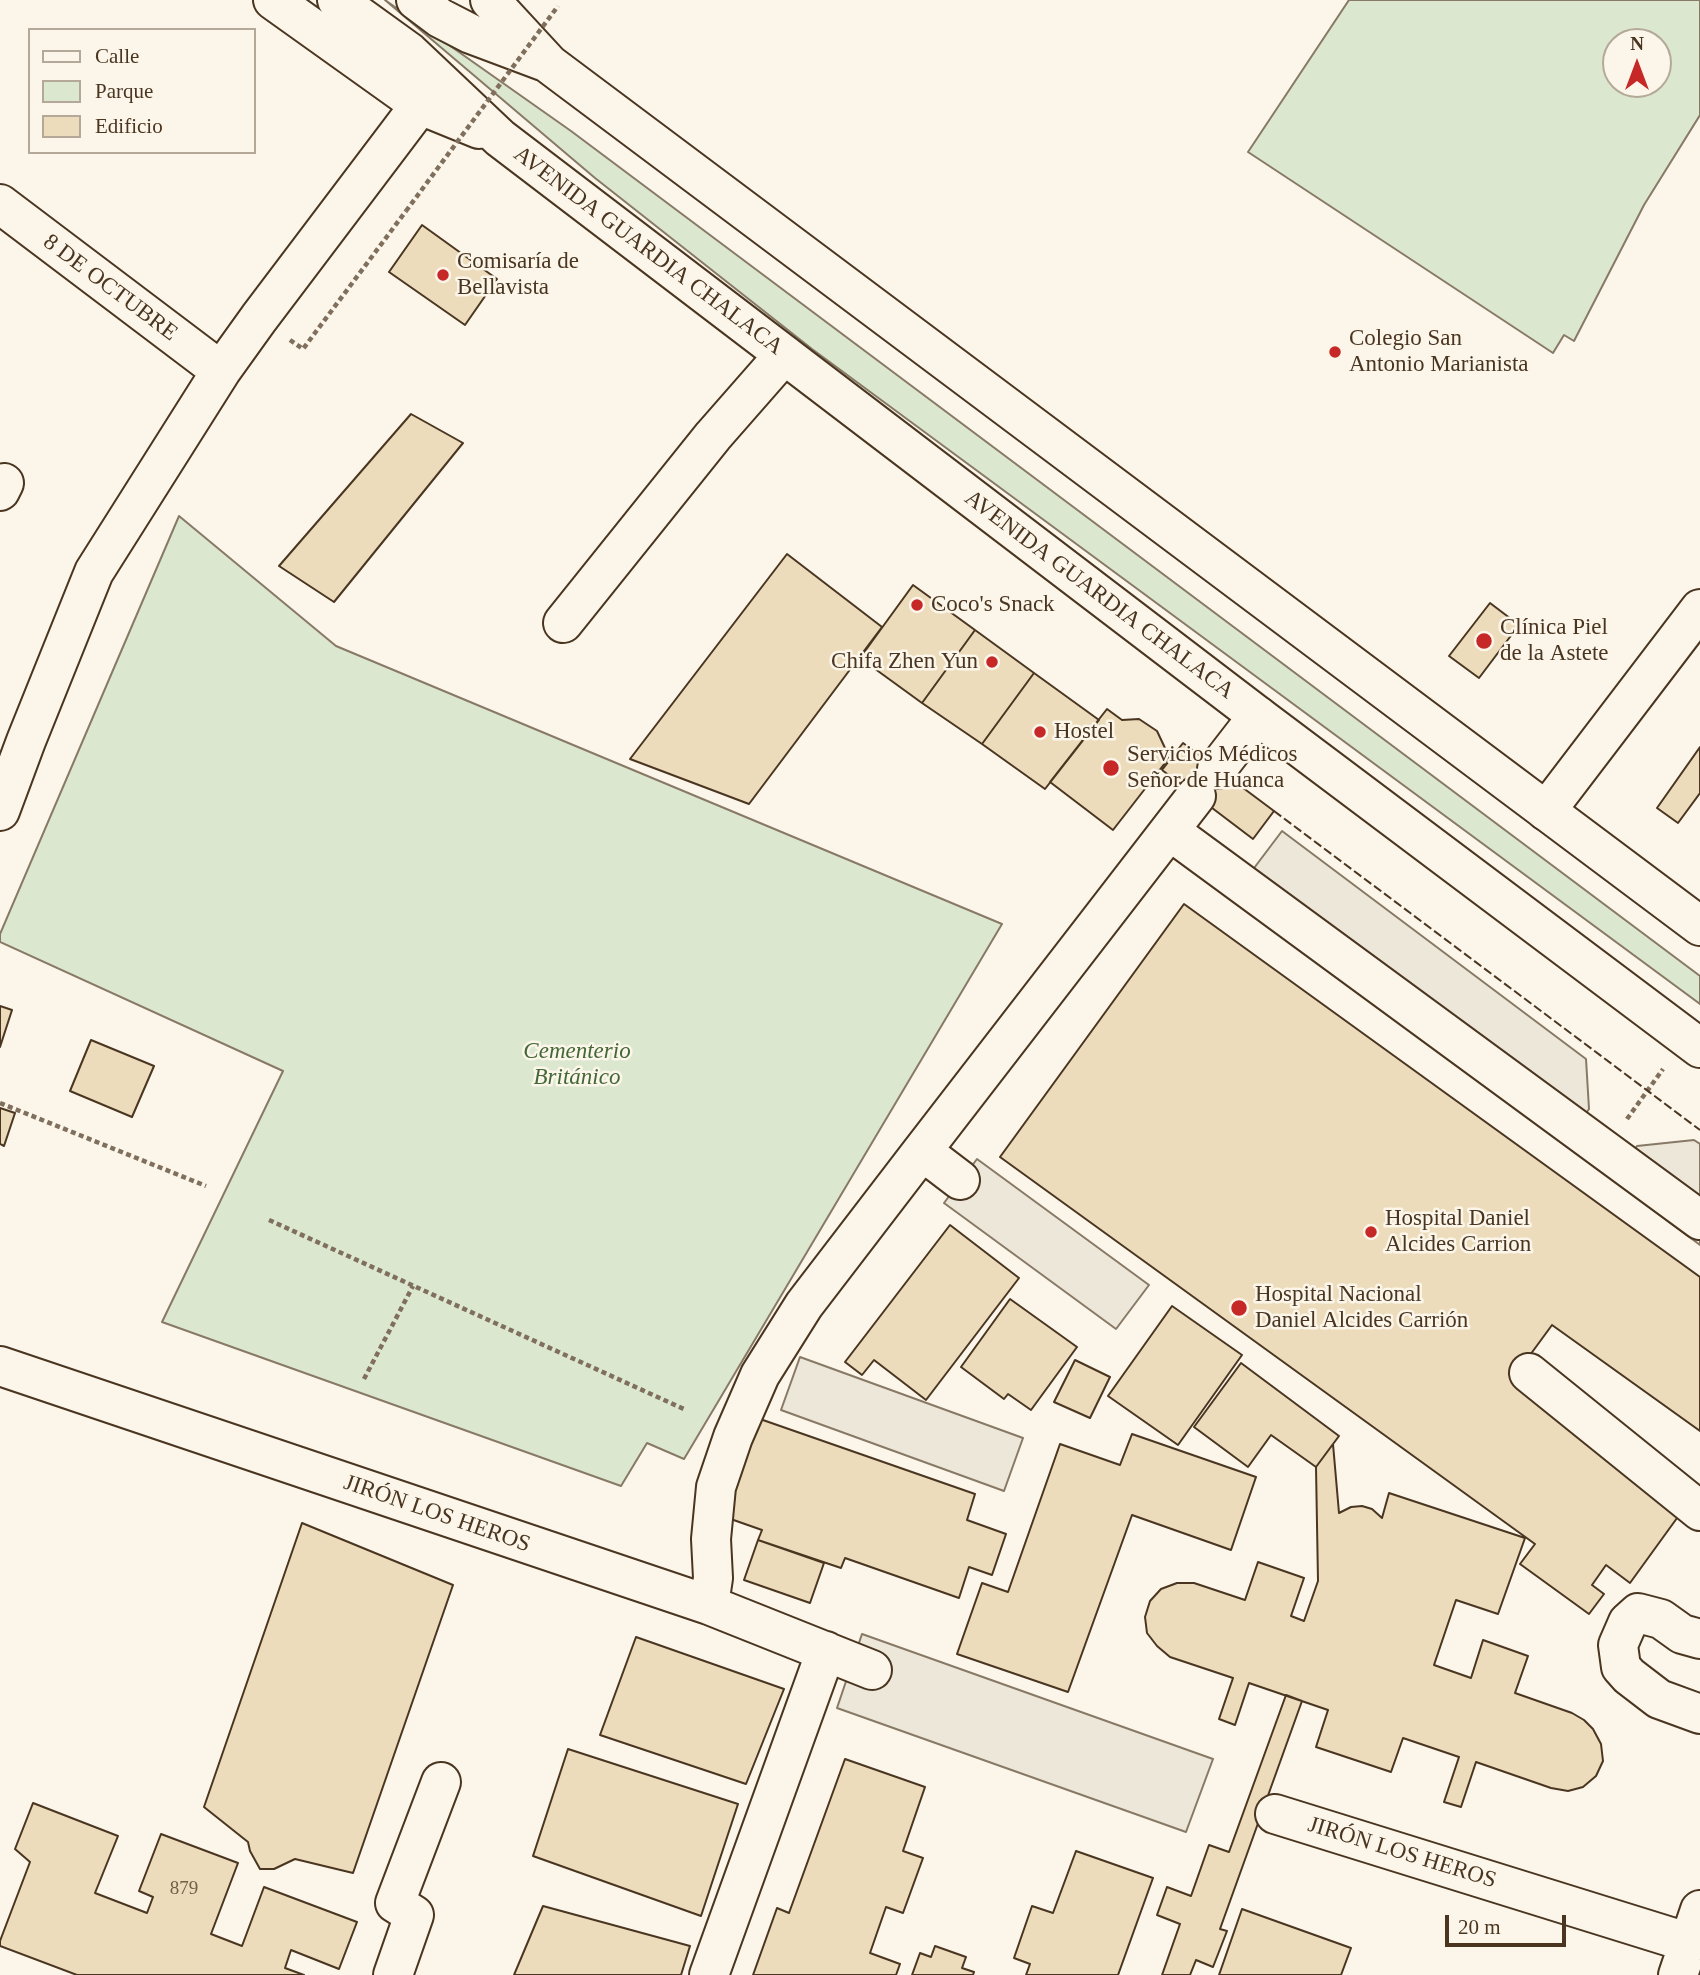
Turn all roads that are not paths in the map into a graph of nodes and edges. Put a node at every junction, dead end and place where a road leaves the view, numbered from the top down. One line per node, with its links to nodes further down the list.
1 (273, 0): 6 (main road, AVENIDA GUARDIA CHALACA)
2 (337, 0): 7 (main road, AVENIDA GUARDIA CHALACA)
3 (490, 0): 5 (main road)
4 (428, 9): 5 (main road)
5 (549, 64): 16 (main road)
6 (420, 105): 7 (main road, AVENIDA GUARDIA CHALACA); 10 (main road)
7 (500, 138): 9 (main road, AVENIDA GUARDIA CHALACA)
8 (0, 204): 10 (main road, 8 DE OCTUBRE)
9 (784, 355): 12 (main road); 13 (main road, AVENIDA GUARDIA CHALACA)
10 (221, 372): 14 (main road)
11 (1700, 608): 16 (main road)
12 (563, 624)
13 (1258, 716): 17 (main road); 19 (main road, AVENIDA GUARDIA CHALACA)
14 (13, 736): 15 (main road)
15 (0, 811)
16 (1546, 811): 18 (main road)
17 (1170, 831): 20 (main road); 22 (main road)
18 (1700, 926)
19 (1700, 1048)
20 (922, 1151): 21 (main road); 26 (main road)
21 (960, 1180)
22 (1700, 1220)
23 (0, 1366): 26 (main road, JIRÓN LOS HEROS)
24 (1529, 1373): 25 (main road)
25 (1700, 1511)
26 (709, 1605): 28 (main road, JIRÓN LOS HEROS)
27 (1700, 1639): 30 (main road)
28 (825, 1651): 29 (main road, JIRÓN LOS HEROS); 35 (main road)
29 (872, 1670)
30 (1700, 1714)
31 (441, 1782): 34 (main road)
32 (1275, 1814): 33 (main road, JIRÓN LOS HEROS)
33 (1690, 1943)
34 (393, 1975)
35 (709, 1975)

